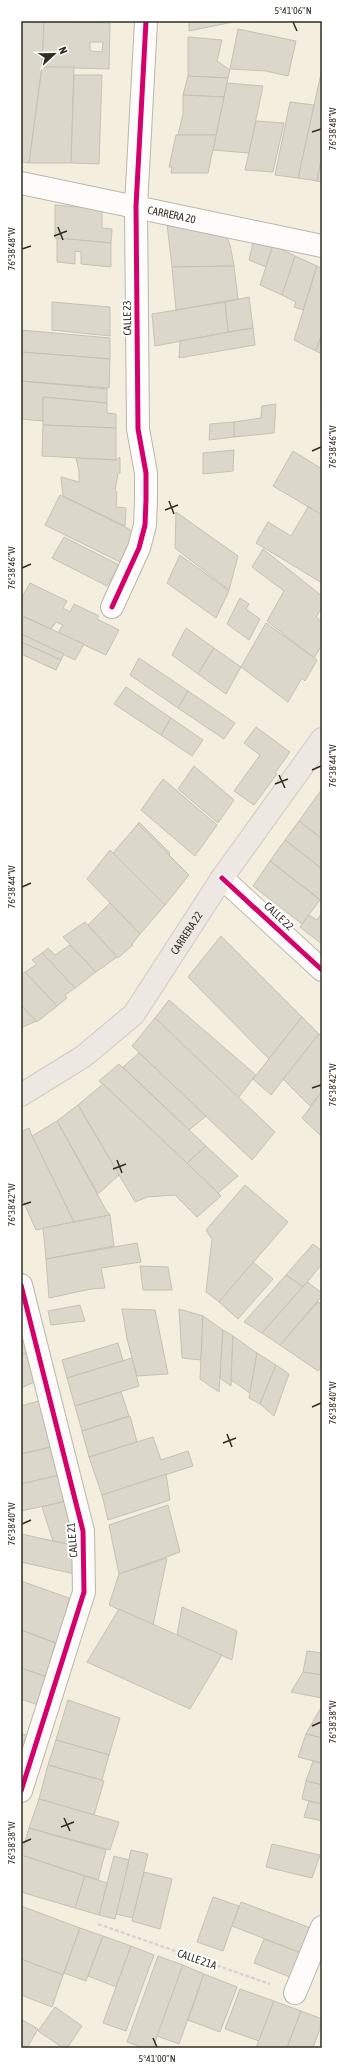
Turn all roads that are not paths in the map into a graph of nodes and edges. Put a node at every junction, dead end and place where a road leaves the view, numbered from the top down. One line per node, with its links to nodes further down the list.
1 (146, 21): 3 (street, CALLE 23)
2 (21, 183): 3 (street, CARRERA 20)
3 (136, 206): 4 (street, CARRERA 20); 5 (street, CALLE 23)
4 (322, 246)
5 (112, 608)
6 (322, 739): 7 (main road, CARRERA 22)
7 (222, 878): 8 (street, CALLE 22); 9 (main road, CARRERA 22)
8 (322, 970)
9 (21, 1095)
10 (21, 1285): 11 (street, CALLE 21)
11 (21, 1791)
12 (322, 1927): 13 (street)
13 (295, 1993)

